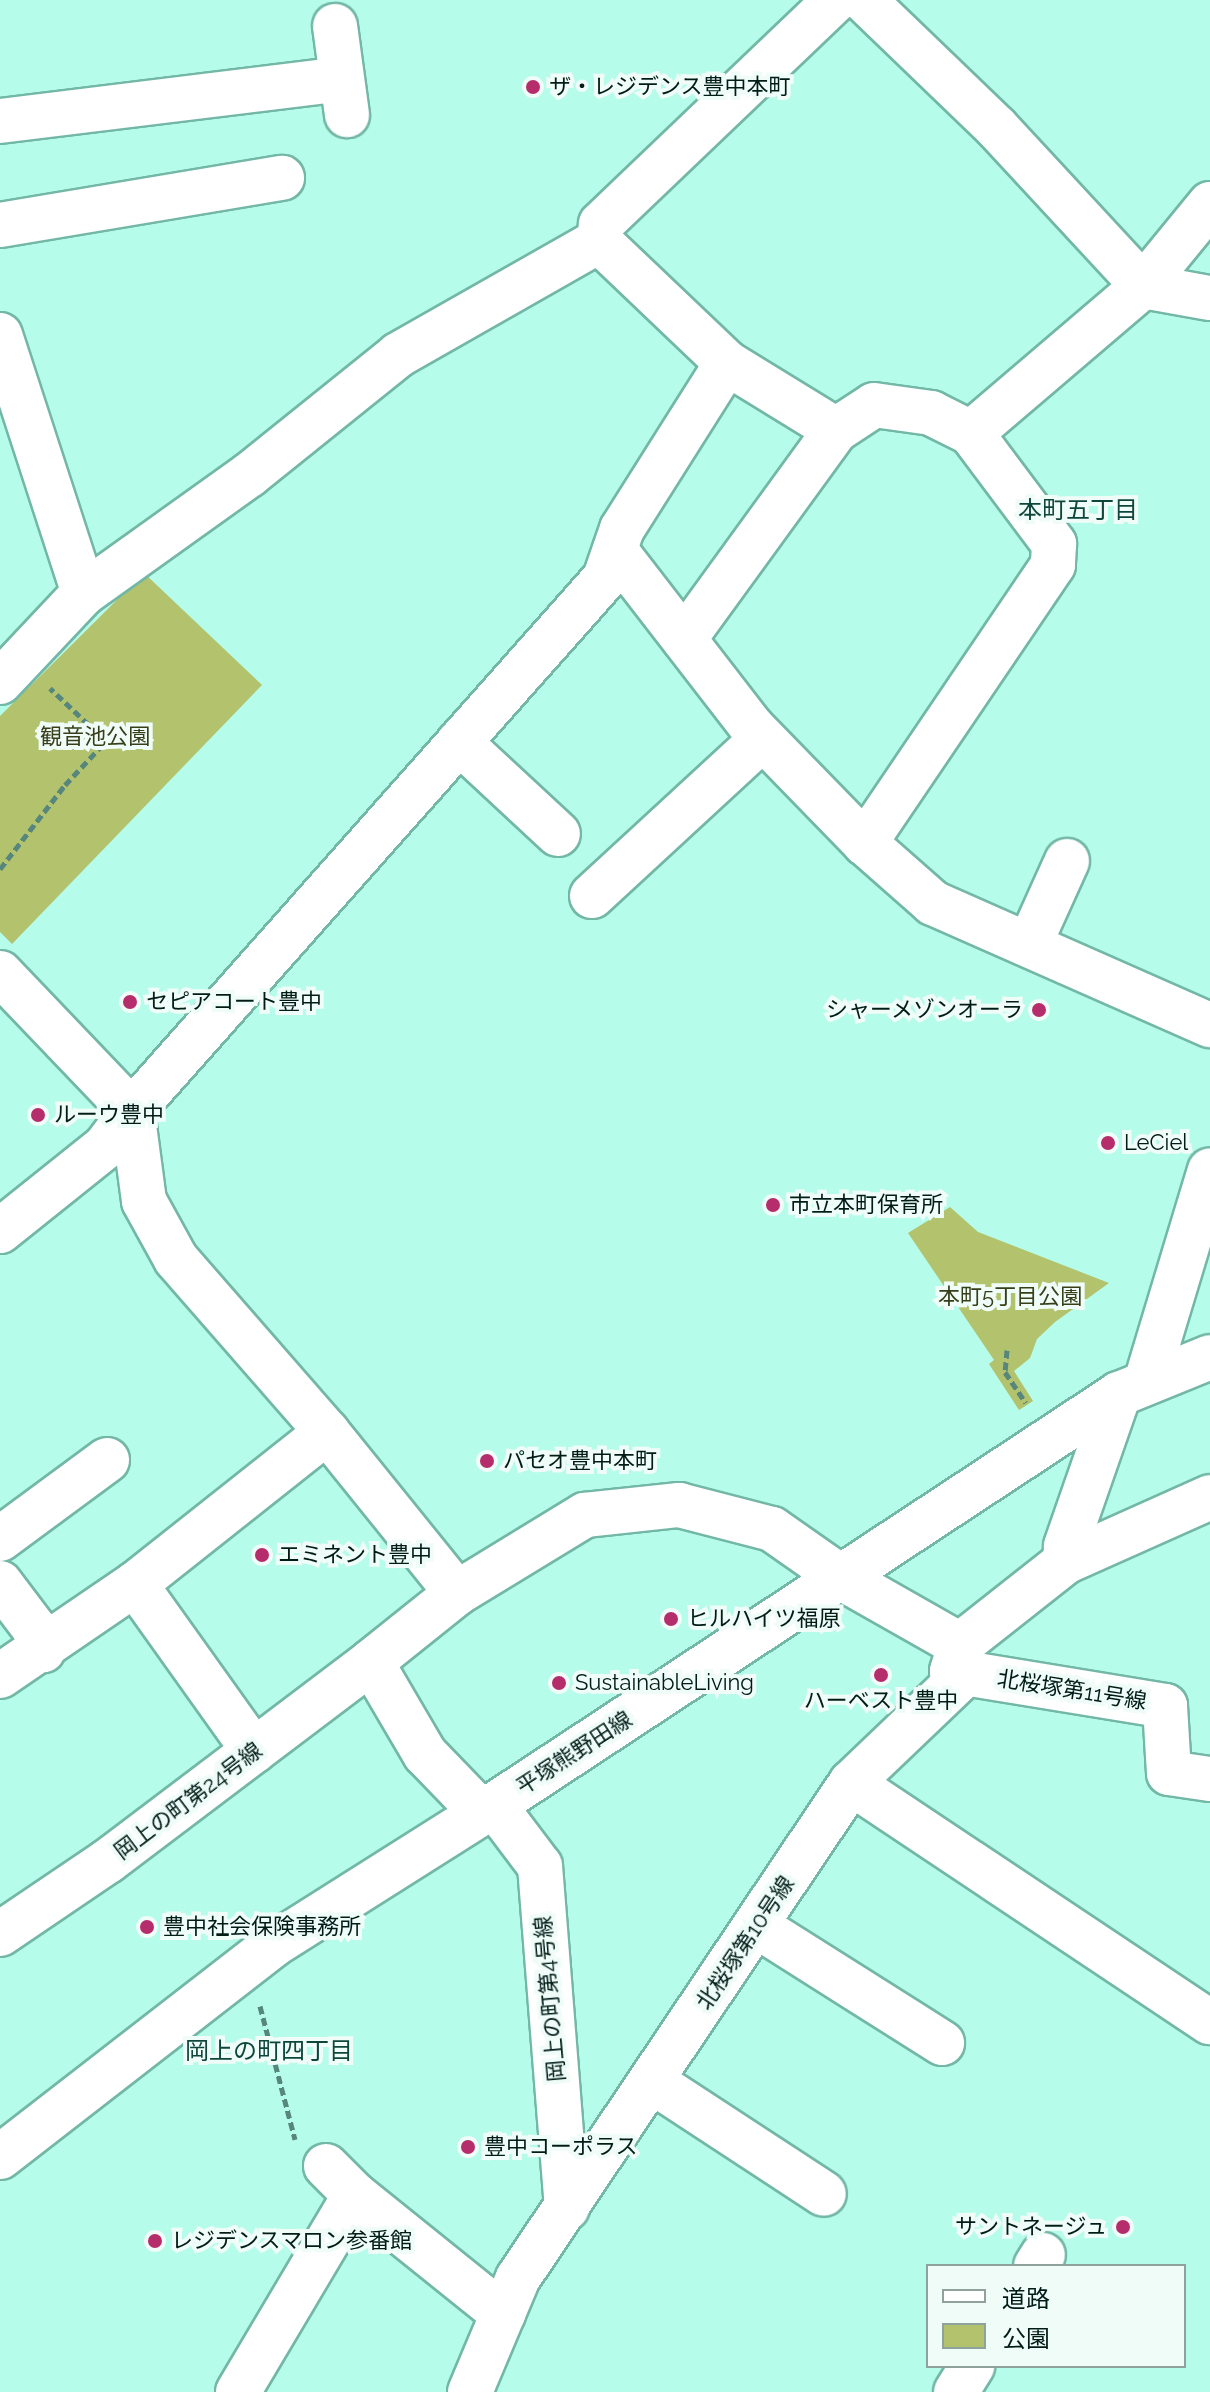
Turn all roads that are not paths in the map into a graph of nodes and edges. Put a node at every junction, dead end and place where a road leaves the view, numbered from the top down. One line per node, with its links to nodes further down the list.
1 (835, 0): 8 (street)
2 (864, 0): 9 (street)
3 (335, 26): 4 (street)
4 (0, 121)
5 (282, 178): 7 (street)
6 (1210, 204): 9 (street)
7 (0, 225)
8 (599, 241): 12 (street); 16 (street)
9 (1143, 286): 10 (street); 14 (street)
10 (1210, 298)
11 (0, 335): 16 (street)
12 (727, 363): 13 (street); 15 (street)
13 (836, 430): 14 (street); 17 (street)
14 (971, 433): 22 (street)
15 (615, 550): 17 (street); 20 (street)
16 (73, 603): 18 (street)
17 (684, 639): 19 (street)
18 (7, 659)
19 (762, 739): 22 (street); 24 (street)
20 (459, 742): 21 (street); 28 (street)
21 (558, 834)
22 (865, 843): 25 (street)
23 (1067, 861): 25 (street)
24 (592, 896)
25 (1030, 943): 27 (street)
26 (0, 973): 28 (street)
27 (1210, 1025)
28 (132, 1111): 30 (street); 33 (street)
29 (1210, 1170): 32 (street)
30 (0, 1231)
31 (1210, 1357): 32 (street, 平塚熊野田線)
32 (1133, 1388): 37 (street); 38 (street, 平塚熊野田線)
33 (327, 1432): 40 (street); 41 (street)
34 (107, 1460): 36 (street)
35 (1210, 1497): 37 (street, 北桜塚第10号線)
36 (0, 1539)
37 (1065, 1562): 43 (street, 北桜塚第10号線)
38 (842, 1578): 41 (street, 岡上の町第24号線); 43 (street); 49 (street, 平塚熊野田線)
39 (0, 1583): 42 (street)
40 (135, 1584): 42 (street); 46 (street)
41 (457, 1593): 44 (street, 岡上の町第24号線)
42 (43, 1650): 45 (street)
43 (963, 1659): 47 (street, 北桜塚第11号線); 48 (street, 北桜塚第10号線)
44 (371, 1662): 46 (street, 岡上の町第24号線); 49 (street, 岡上の町第4号線)
45 (0, 1676)
46 (254, 1751): 51 (street, 岡上の町第24号線)
47 (1210, 1779)
48 (851, 1783): 50 (street, 北桜塚第10号線); 52 (street)
49 (488, 1809): 55 (street, 平塚熊野田線); 57 (street, 岡上の町第4号線)
50 (757, 1926): 53 (street); 54 (street, 北桜塚第10号線)
51 (0, 1934)
52 (1210, 2022)
53 (942, 2043)
54 (653, 2082): 56 (street); 57 (street, 北桜塚第10号線)
55 (0, 2157)
56 (824, 2194)
57 (567, 2208): 58 (street, 北桜塚第10号線)
58 (503, 2314): 60 (street); 61 (street, 北桜塚第10号線)
59 (971, 2368): 62 (street)
60 (238, 2392)
61 (470, 2392)
62 (956, 2392)

